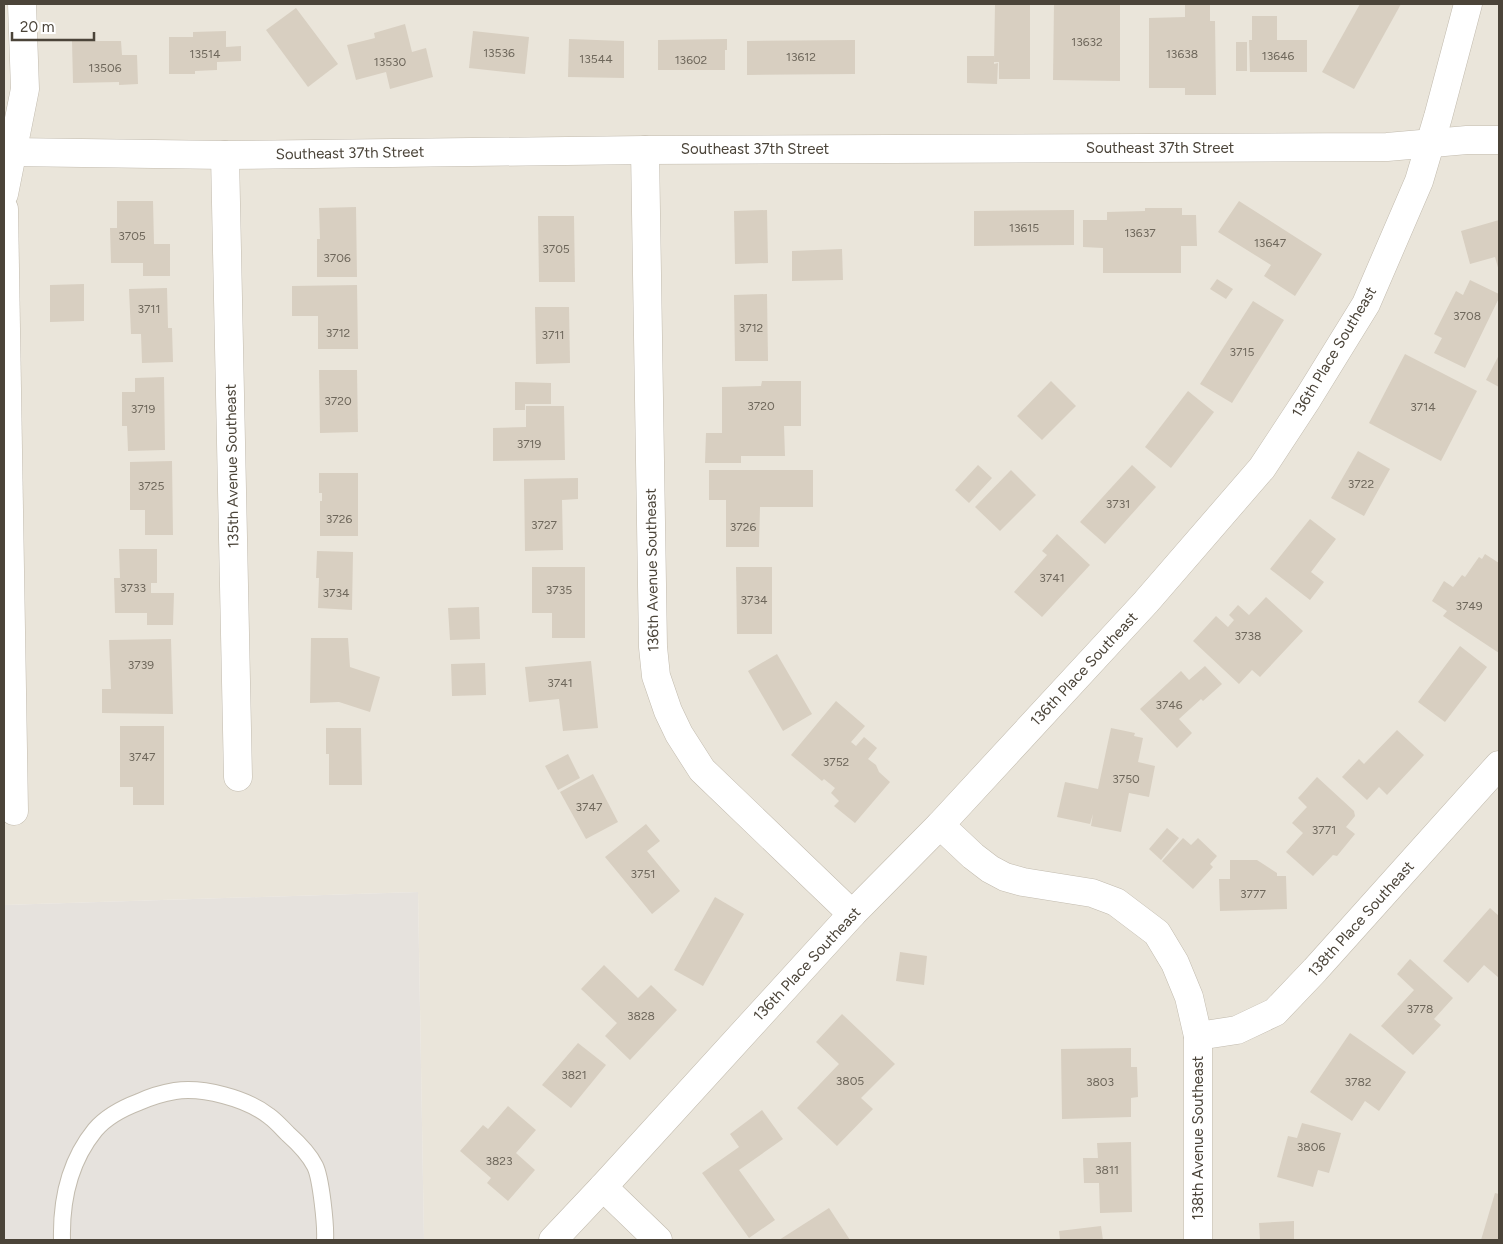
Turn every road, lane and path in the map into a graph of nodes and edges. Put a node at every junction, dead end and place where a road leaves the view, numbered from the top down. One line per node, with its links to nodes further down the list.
1 (22, 4): 6 (street)
2 (1468, 4): 4 (street, 136th Place Southeast)
3 (1499, 140): 4 (street, Southeast 37th Street)
4 (1430, 144): 5 (street, Southeast 37th Street); 13 (street, 136th Place Southeast)
5 (645, 150): 7 (street, Southeast 37th Street); 14 (street, 136th Avenue Southeast)
6 (11, 152): 7 (street, Southeast 37th Street); 8 (street)
7 (225, 154): 11 (street, 135th Avenue Southeast)
8 (4, 194)
9 (4, 210): 12 (street)
10 (1499, 765): 15 (street, 138th Place Southeast)
11 (238, 777)
12 (14, 811)
13 (940, 825): 14 (street, 136th Place Southeast); 15 (street, 138th Avenue Southeast)
14 (852, 914): 16 (street, 136th Place Southeast)
15 (1198, 1036): 21 (street, 138th Avenue Southeast)
16 (603, 1187): 19 (street, 136th Place Southeast); 20 (street)
17 (62, 1240): 18 (lane)
18 (325, 1240)
19 (553, 1240)
20 (658, 1240)
21 (1198, 1240)

